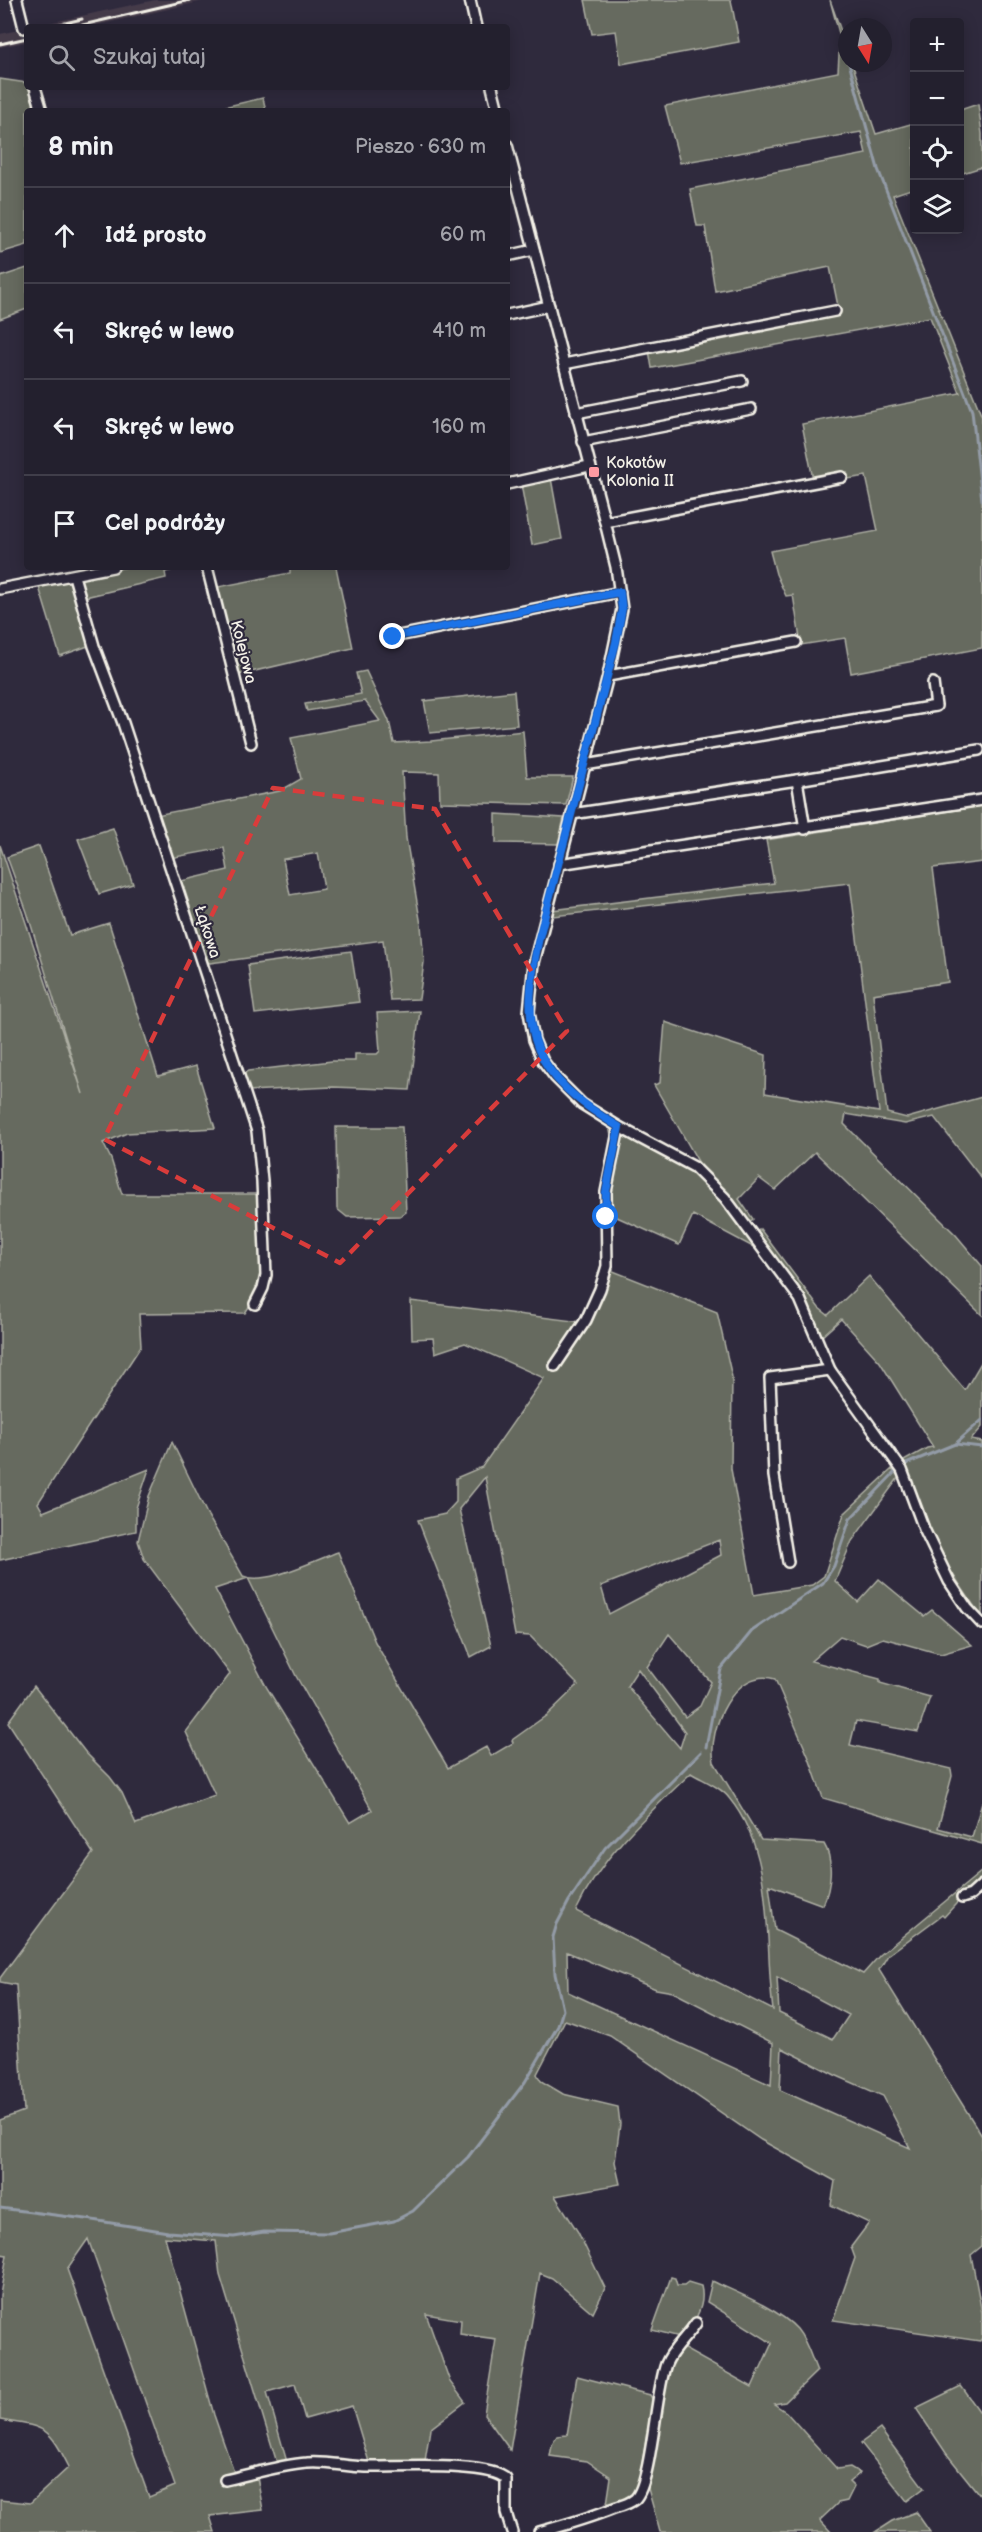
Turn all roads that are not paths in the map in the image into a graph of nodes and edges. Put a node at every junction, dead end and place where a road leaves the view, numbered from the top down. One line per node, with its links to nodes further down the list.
1 (17, 0): 4 (street)
2 (470, 0): 3 (street)
3 (475, 24)
4 (24, 28)
5 (36, 90): 7 (street)
6 (493, 90): 8 (street)
7 (41, 108)
8 (497, 108)
9 (510, 158): 10 (street)
10 (534, 250): 11 (street); 12 (street)
11 (510, 255)
12 (549, 306): 14 (street); 15 (street)
13 (835, 310): 15 (street)
14 (510, 314)
15 (564, 364): 18 (street)
16 (742, 381): 18 (street)
17 (751, 409): 19 (street)
18 (576, 413): 19 (street)
19 (583, 442): 20 (street)
20 (589, 466): 22 (street); 23 (street)
21 (842, 477): 23 (street)
22 (510, 483)
23 (605, 522): 28 (street)
24 (100, 570): 26 (street)
25 (208, 570): 33 (street, Kolejowa)
26 (74, 576): 27 (street); 42 (street, Łąkowa)
27 (0, 589)
28 (620, 592): 29 (street); 31 (street)
29 (393, 637)
30 (796, 642): 31 (street)
31 (609, 676): 35 (street)
32 (933, 683): 35 (street)
33 (251, 743)
34 (980, 750): 36 (street)
35 (585, 765): 38 (street)
36 (797, 780): 38 (street); 39 (street)
37 (982, 800): 39 (street)
38 (572, 814): 40 (street)
39 (805, 829): 40 (street)
40 (559, 864): 41 (street)
41 (619, 1127): 43 (street); 44 (street)
42 (255, 1304)
43 (555, 1366)
44 (830, 1370): 45 (street); 46 (street)
45 (788, 1562)
46 (982, 1624)
47 (982, 1885): 48 (street)
48 (962, 1898)
49 (696, 2324): 52 (street)
50 (225, 2480): 51 (street)
51 (512, 2532)
52 (539, 2532)

